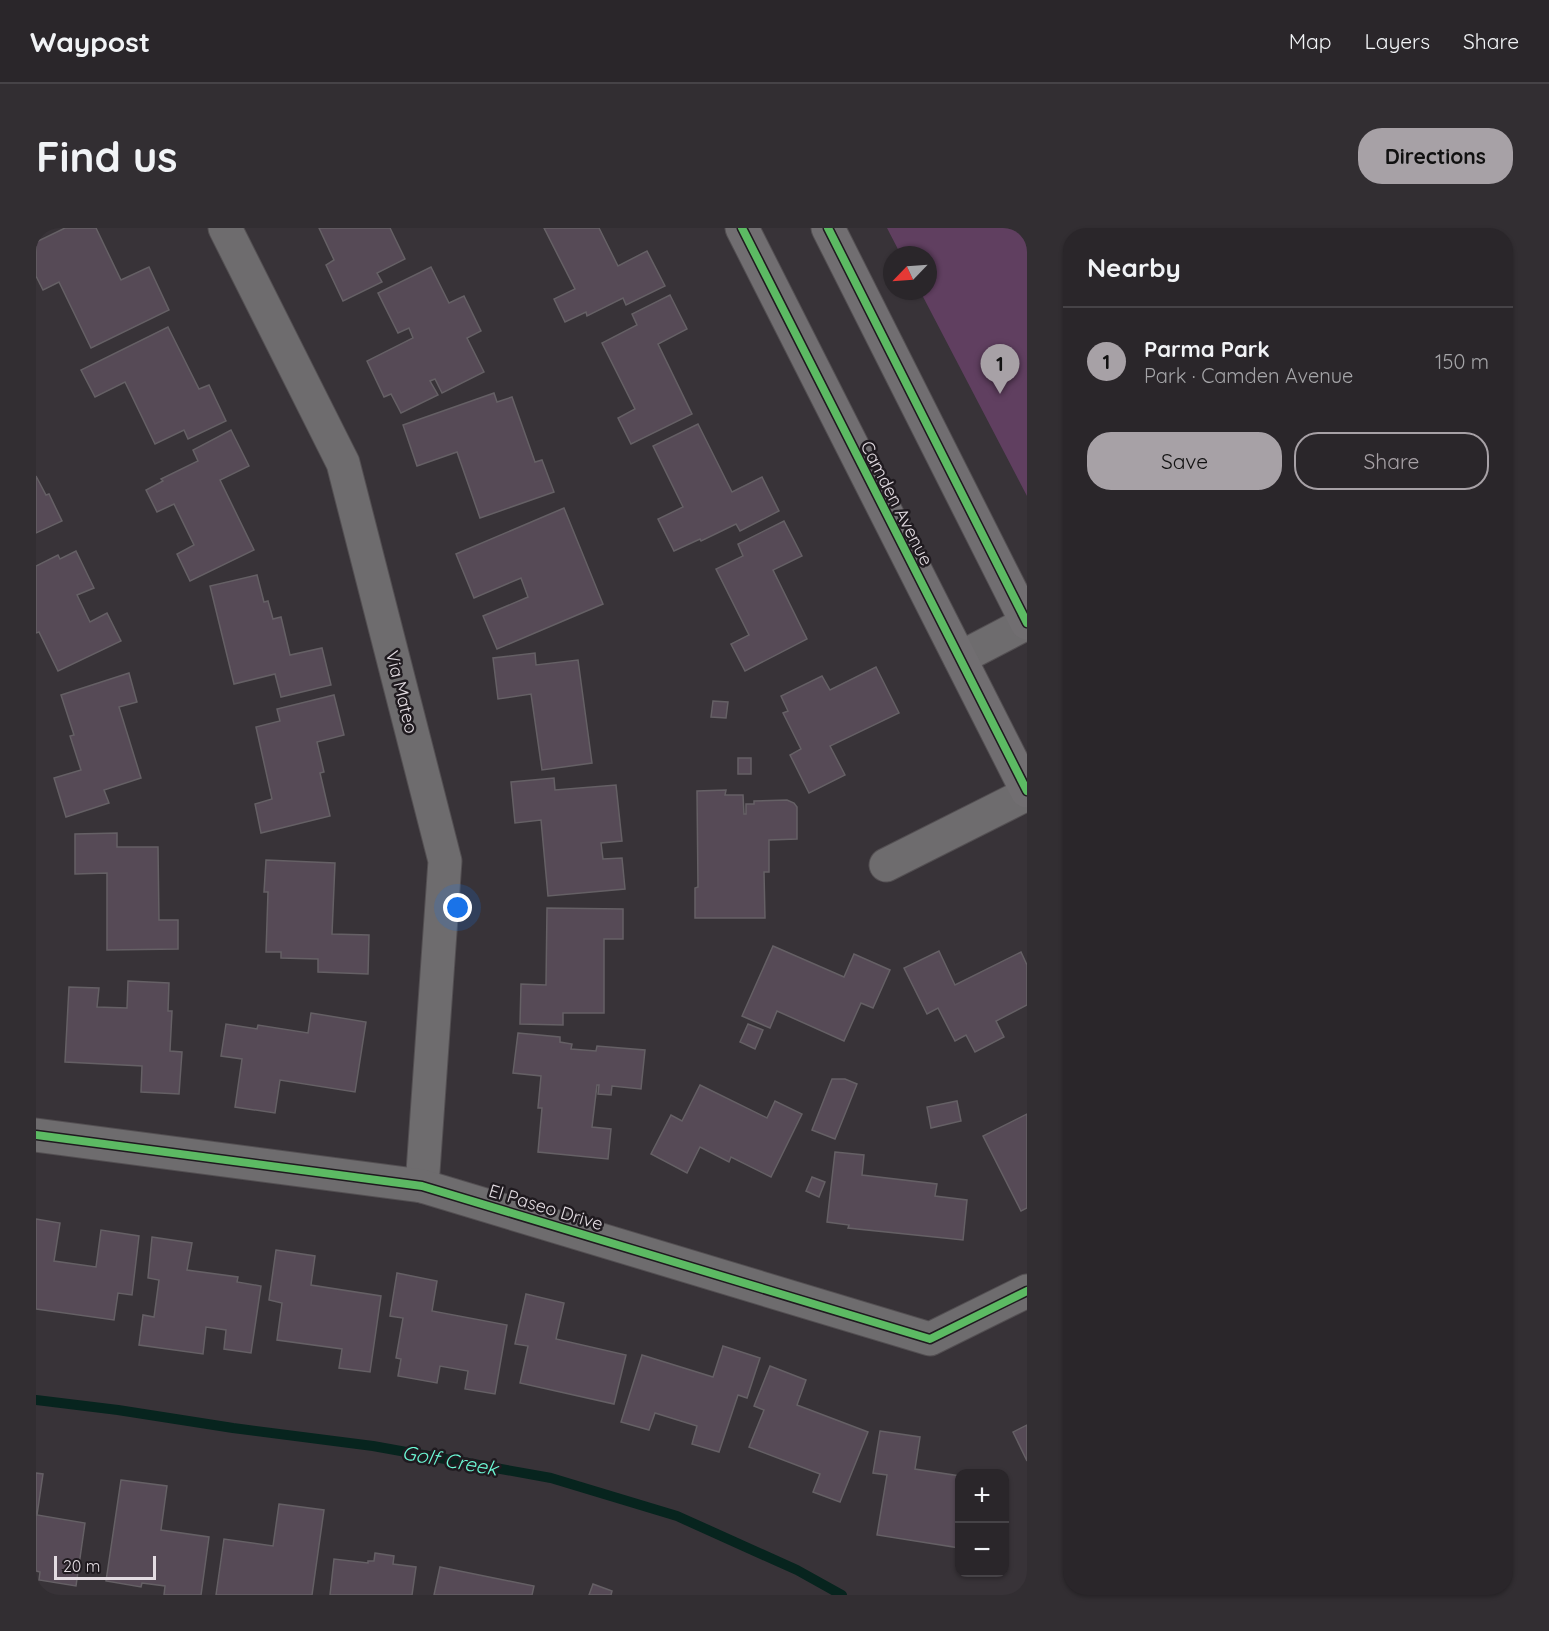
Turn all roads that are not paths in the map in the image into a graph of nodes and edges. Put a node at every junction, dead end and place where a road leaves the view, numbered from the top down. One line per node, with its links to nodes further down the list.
1 (225, 228): 9 (street, Via Mateo)
2 (742, 228): 5 (main road, Camden Avenue)
3 (828, 228): 4 (main road)
4 (1027, 623): 5 (street)
5 (960, 658): 6 (main road, Camden Avenue)
6 (1027, 792): 7 (street, Camden Avenue)
7 (886, 865)
8 (36, 1135): 9 (street, El Paseo Drive)
9 (422, 1186): 10 (street, El Paseo Drive)
10 (1027, 1291)

